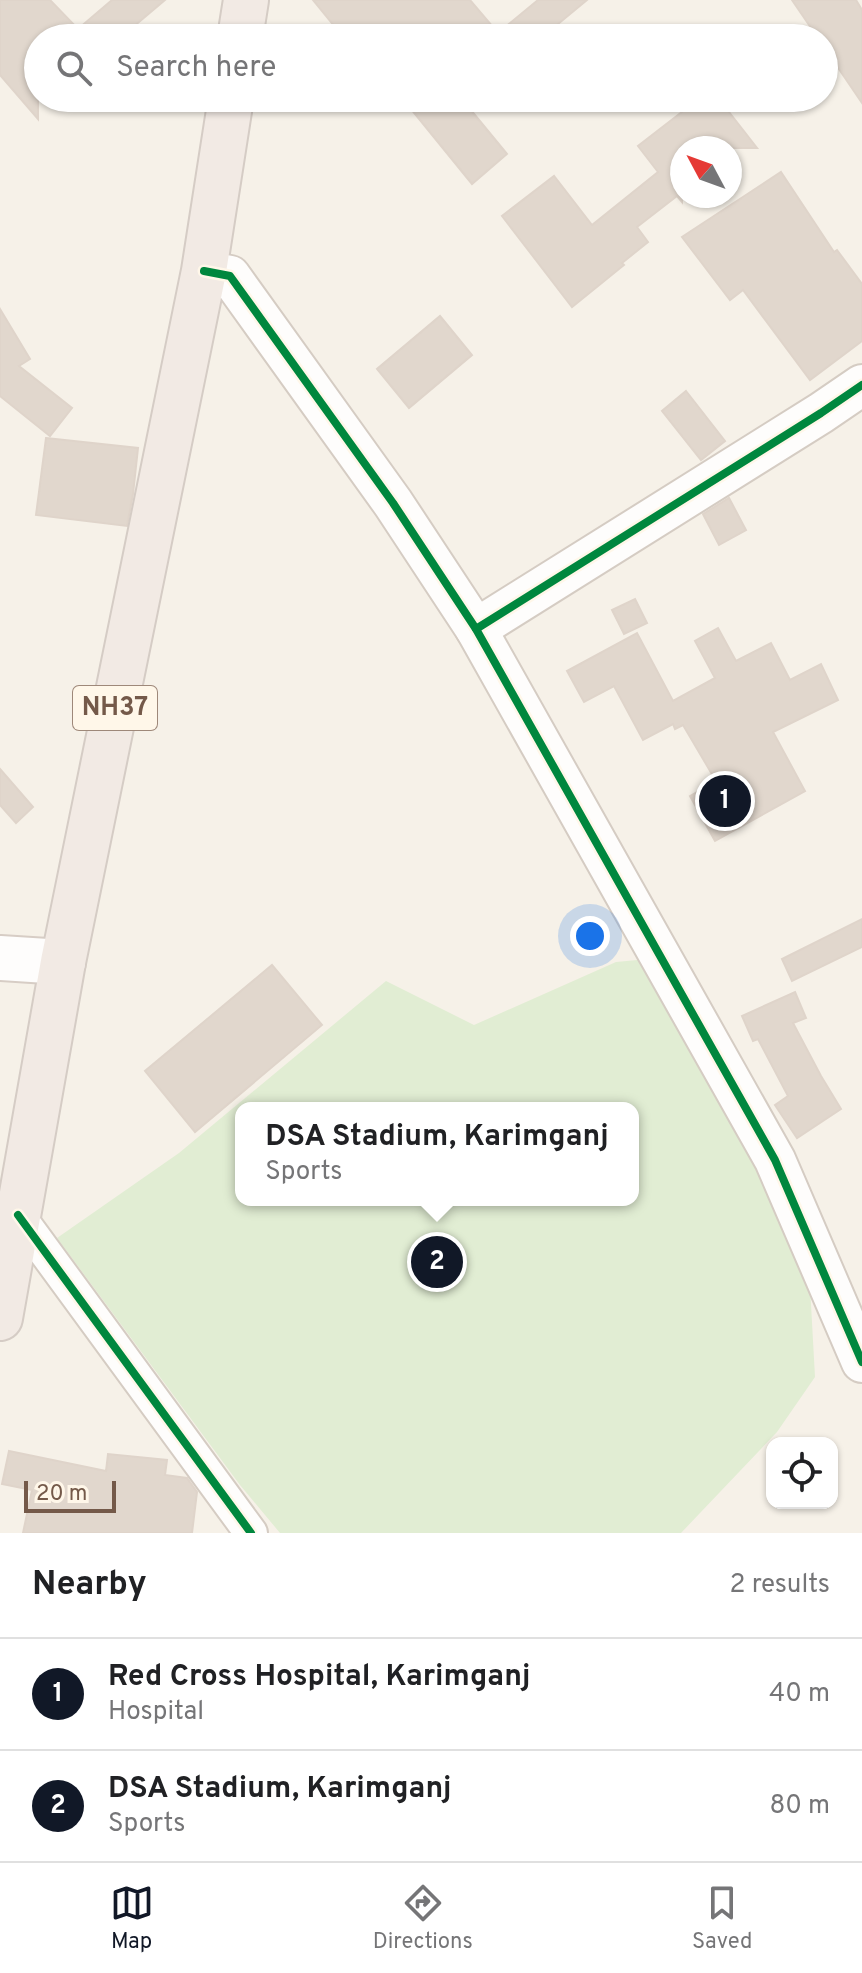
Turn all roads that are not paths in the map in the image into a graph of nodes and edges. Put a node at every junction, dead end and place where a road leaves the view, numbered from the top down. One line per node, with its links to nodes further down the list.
1 (246, 0): 2 (highway)
2 (242, 24)
3 (229, 112): 4 (highway, NH37)
4 (204, 271): 6 (street); 8 (highway, NH37)
5 (862, 385): 6 (street)
6 (476, 629): 11 (street)
7 (0, 958): 8 (main road)
8 (63, 962): 9 (highway, NH37)
9 (18, 1215): 10 (highway, NH37); 12 (street)
10 (0, 1318)
11 (862, 1362)
12 (251, 1533)

